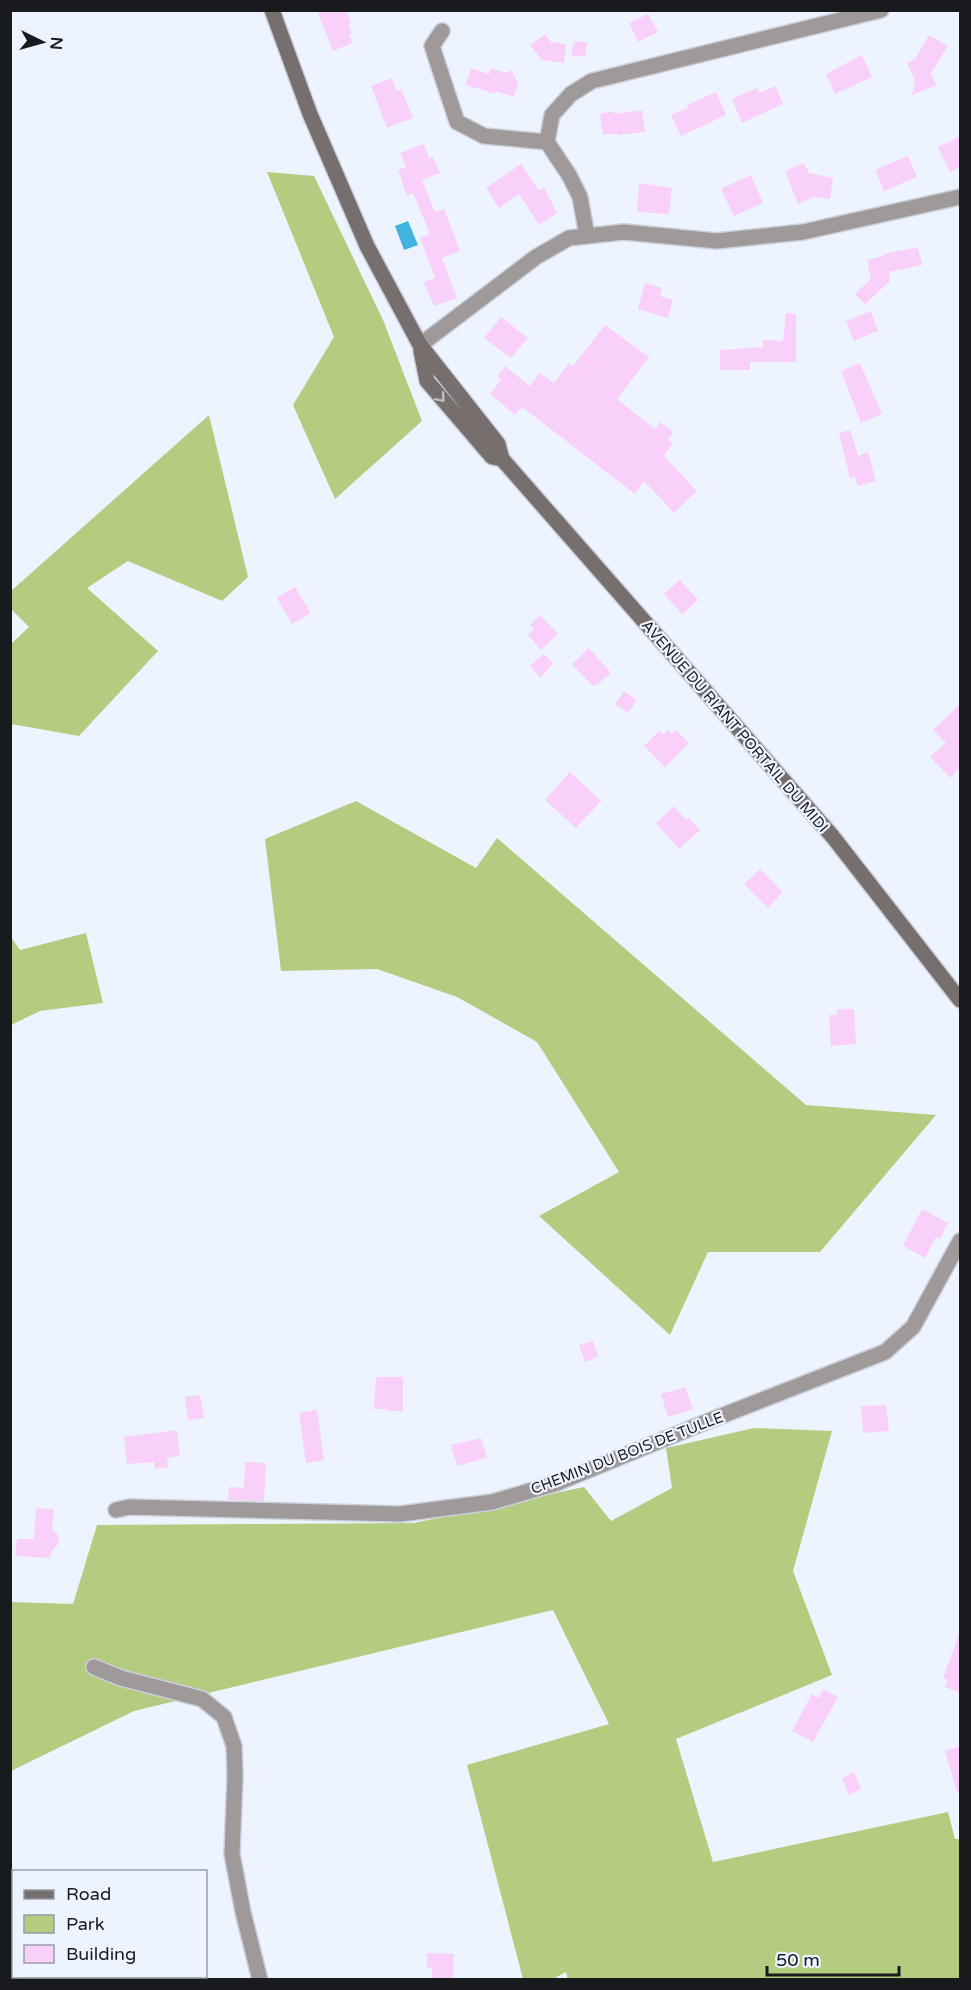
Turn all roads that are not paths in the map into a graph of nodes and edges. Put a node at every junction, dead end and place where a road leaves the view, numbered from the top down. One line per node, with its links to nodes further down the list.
1 (272, 10): 7 (main road, AVENUE DU RIANT PORTAIL DU MIDI)
2 (881, 10): 4 (street)
3 (442, 30): 4 (street)
4 (547, 142): 6 (street)
5 (960, 197): 6 (street)
6 (587, 236): 7 (street)
7 (420, 345): 8 (main road, AVENUE DU RIANT PORTAIL DU MIDI)
8 (960, 1000)
9 (960, 1241): 10 (street, CHEMIN DU BOIS DE TULLE)
10 (116, 1510)
11 (94, 1667): 12 (street)
12 (260, 1980)

